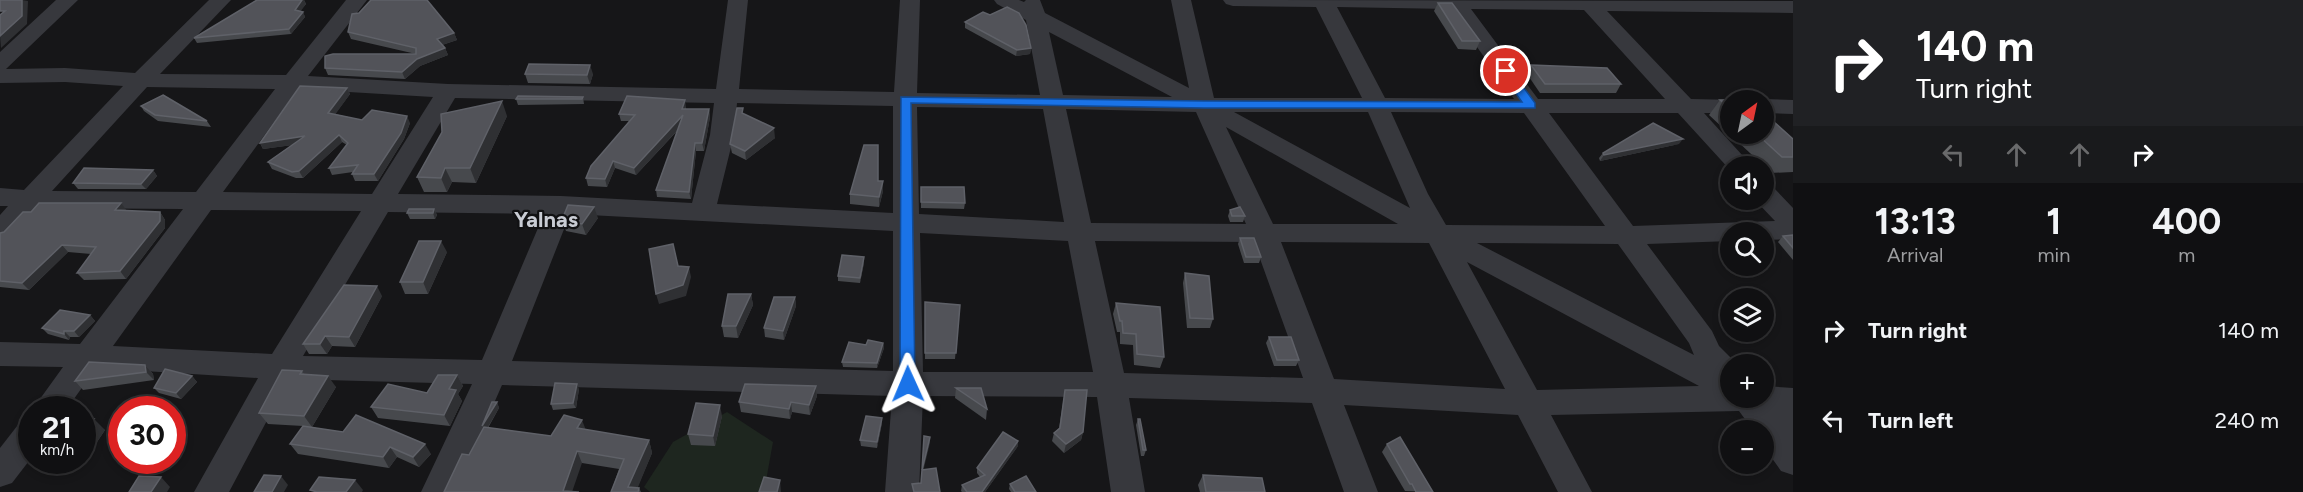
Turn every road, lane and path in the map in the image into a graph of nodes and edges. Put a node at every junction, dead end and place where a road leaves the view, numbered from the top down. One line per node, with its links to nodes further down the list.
1 (68, 0): 14 (street)
2 (221, 0): 16 (street)
3 (357, 0): 17 (street)
4 (738, 0): 19 (street)
5 (910, 0): 20 (street)
6 (1004, 0): 13 (street)
7 (1181, 0): 23 (street)
8 (1233, 0): 9 (street)
9 (1324, 0): 10 (street); 22 (street)
10 (1455, 1): 11 (street); 24 (street)
11 (1588, 2): 12 (street); 25 (street)
12 (1793, 7)
13 (1034, 8): 21 (street); 23 (street)
14 (0, 64)
15 (0, 76): 16 (street)
16 (141, 80): 17 (street); 31 (street)
17 (292, 82): 18 (street); 32 (street)
18 (448, 91): 19 (street); 34 (street)
19 (728, 96): 20 (street); 36 (street)
20 (905, 99): 21 (street); 37 (street)
21 (1052, 101): 23 (street); 41 (street)
22 (1376, 104): 23 (street); 24 (street); 43 (street)
23 (1204, 105): 42 (street); 43 (street)
24 (1531, 105): 25 (street); 44 (street)
25 (1683, 105): 26 (street); 29 (street)
26 (1720, 106)
27 (1774, 106): 28 (street)
28 (1793, 107)
29 (1731, 156)
30 (0, 197): 31 (street)
31 (30, 200): 32 (street); 40 (street)
32 (204, 202): 34 (street); 46 (street)
33 (1774, 203): 38 (street)
34 (379, 204): 35 (street); 47 (street)
35 (561, 205): 36 (street); 49 (street)
36 (702, 213): 37 (street)
37 (906, 224): 41 (street); 51 (street)
38 (1793, 224)
39 (1793, 230): 44 (street)
40 (0, 231)
41 (1081, 232): 42 (street); 52 (street)
42 (1264, 233): 43 (street); 53 (street)
43 (1438, 235): 44 (street); 50 (street); 58 (street)
44 (1628, 235): 48 (street)
45 (0, 354): 46 (street)
46 (88, 356): 47 (street); 54 (street)
47 (280, 367): 49 (street); 65 (street)
48 (1720, 367)
49 (493, 371): 51 (street); 66 (street)
50 (1720, 383)
51 (908, 384): 52 (street); 67 (street)
52 (1111, 386): 53 (street); 68 (street)
53 (1325, 391): 58 (street); 69 (street)
54 (58, 396)
55 (1720, 399): 58 (street)
56 (1774, 400): 57 (street)
57 (1793, 401)
58 (1529, 403): 70 (street)
59 (1754, 408): 63 (street)
60 (1765, 408): 61 (street)
61 (1793, 423)
62 (18, 449): 64 (street)
63 (1793, 461)
64 (0, 473)
65 (211, 492)
66 (438, 492)
67 (902, 492)
68 (1128, 492)
69 (1361, 492)
70 (1575, 492)

